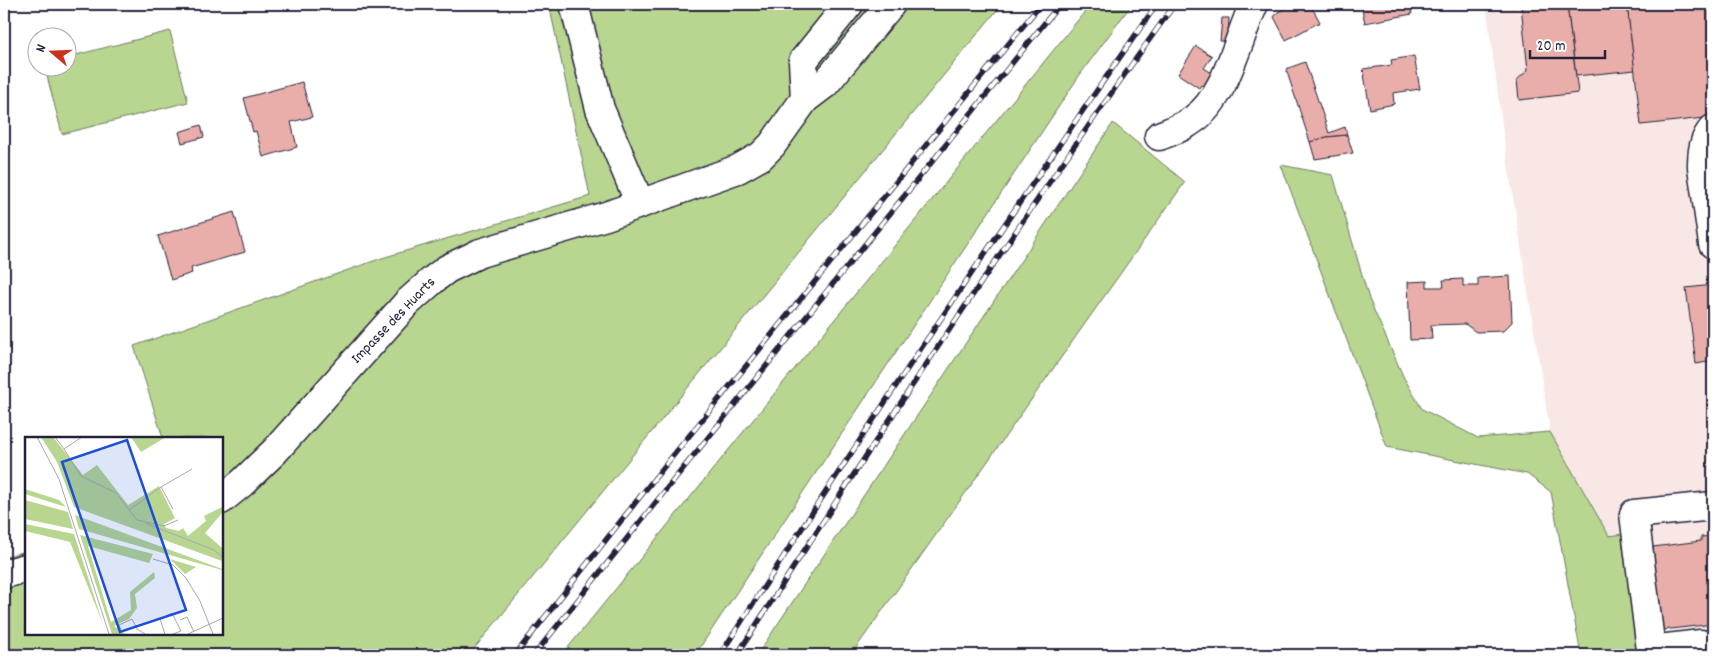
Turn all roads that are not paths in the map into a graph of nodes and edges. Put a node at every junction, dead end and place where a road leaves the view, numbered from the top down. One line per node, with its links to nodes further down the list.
1 (574, 4): 8 (street)
2 (849, 4): 5 (street)
3 (891, 4): 5 (street, Impasse des Huarts)
4 (1254, 4): 7 (street)
5 (805, 99): 8 (street, Impasse des Huarts)
6 (1713, 130): 9 (street)
7 (1160, 136)
8 (640, 204): 10 (street, Impasse des Huarts)
9 (1713, 244)
10 (222, 499)
11 (1713, 506): 14 (street)
12 (25, 568): 13 (street)
13 (4, 574)
14 (1701, 644)

